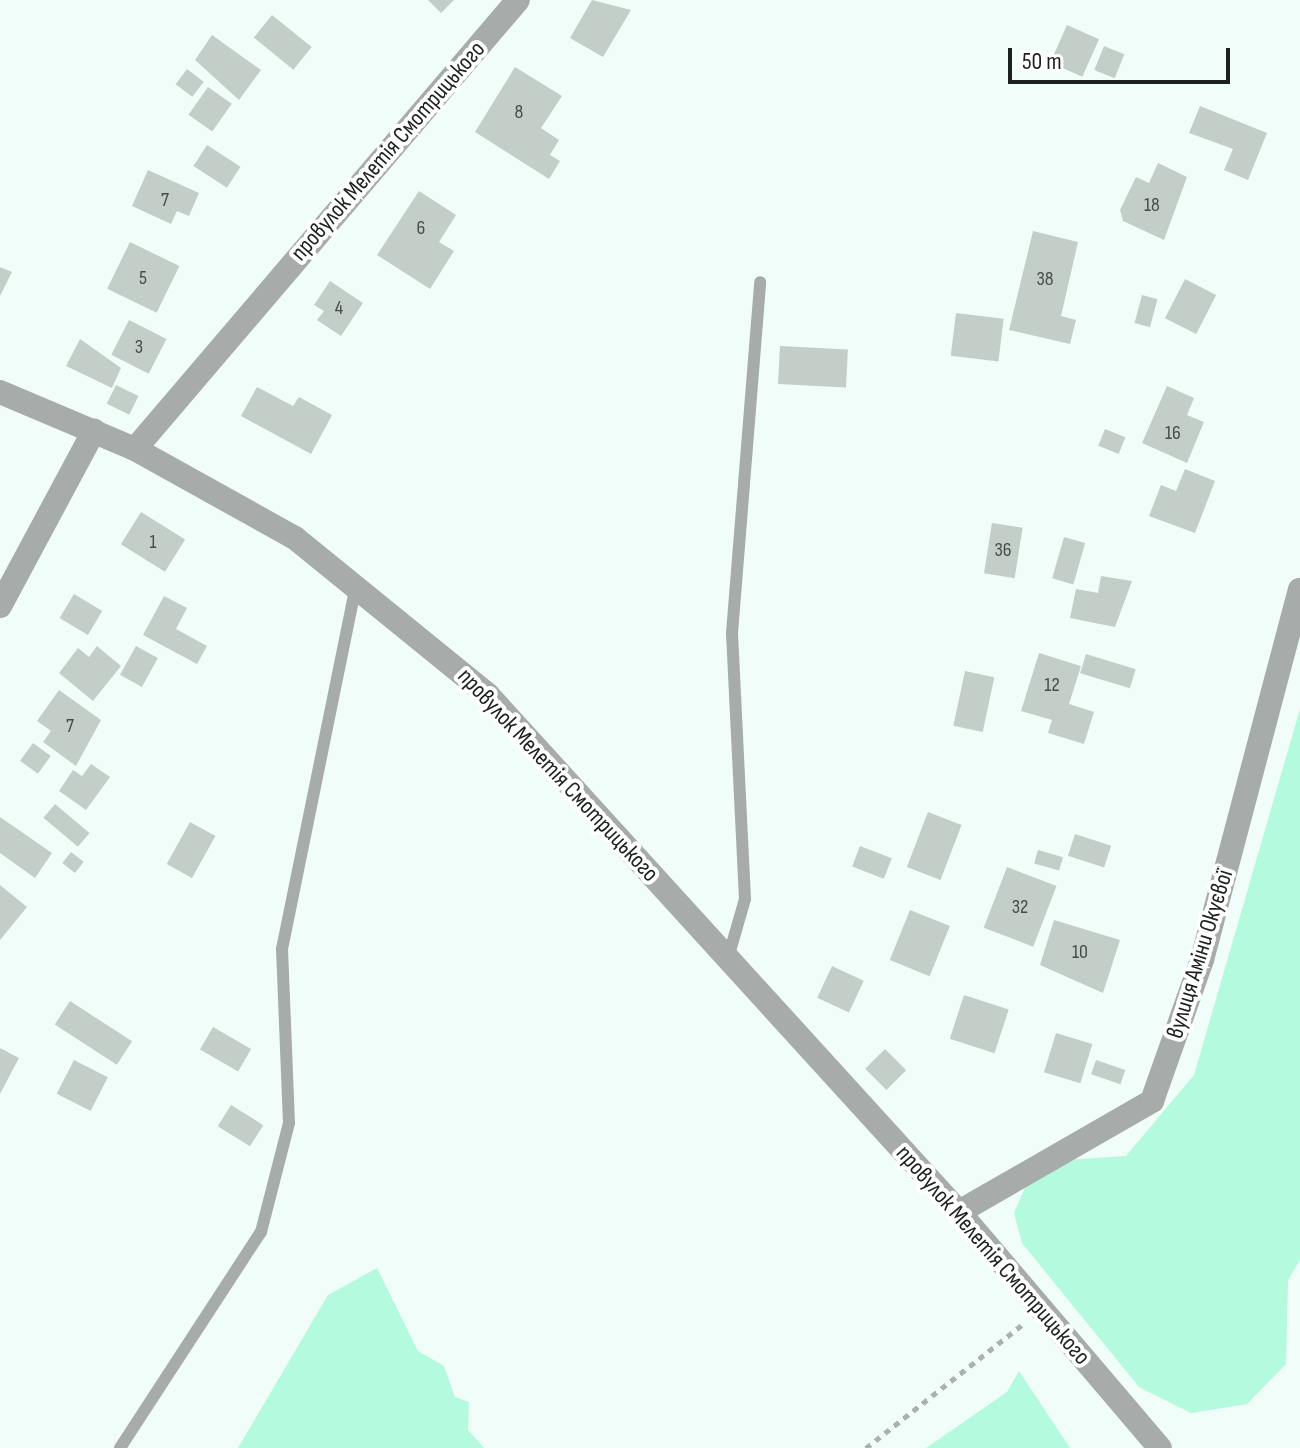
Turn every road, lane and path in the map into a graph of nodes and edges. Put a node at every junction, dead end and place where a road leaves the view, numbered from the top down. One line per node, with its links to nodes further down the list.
1 (518, 0): 5 (street, провулок Мелетія Смотрицького)
2 (760, 282): 9 (lane)
3 (0, 392): 4 (street, провулок Мелетія Смотрицького)
4 (94, 431): 5 (street, провулок Мелетія Смотрицького); 8 (street)
5 (135, 449): 6 (street, провулок Мелетія Смотрицького)
6 (357, 581): 9 (street, провулок Мелетія Смотрицького); 12 (lane)
7 (1300, 590): 10 (street, вулиця Аміни Окуєвої)
8 (0, 606)
9 (728, 958): 10 (street, провулок Мелетія Смотрицького)
10 (959, 1212): 11 (street, провулок Мелетія Смотрицького)
11 (1043, 1312): 13 (path); 14 (street, провулок Мелетія Смотрицького)
12 (120, 1448)
13 (866, 1448)
14 (1160, 1448)

